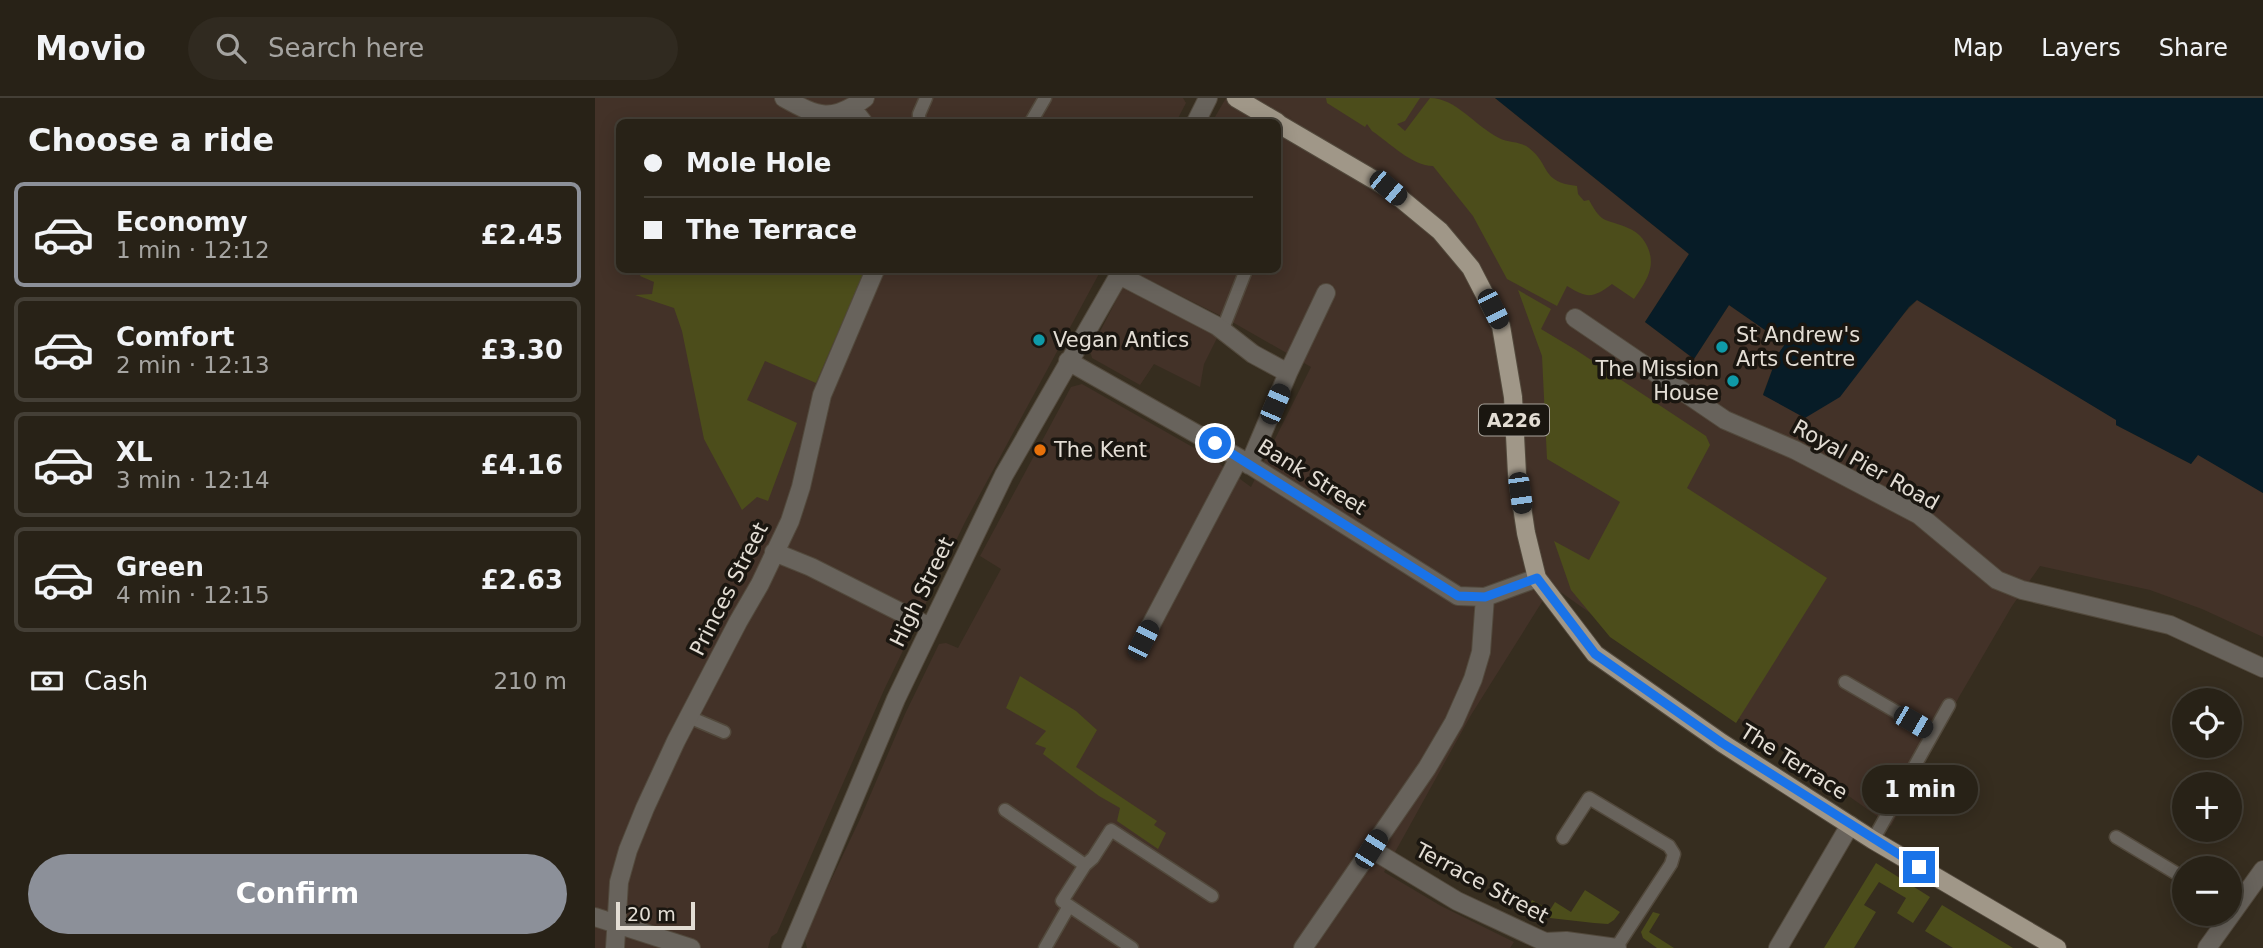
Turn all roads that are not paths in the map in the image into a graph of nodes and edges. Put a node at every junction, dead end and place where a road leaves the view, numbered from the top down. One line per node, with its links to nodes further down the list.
1 (784, 98): 6 (street)
2 (926, 98): 7 (lane)
3 (1045, 98): 8 (lane)
4 (1208, 98): 9 (street)
5 (1236, 98): 10 (main road, A226)
6 (860, 110)
7 (919, 119)
8 (1033, 119)
9 (1198, 119)
10 (1270, 119)
11 (1281, 125): 23 (main road, A226)
12 (874, 273): 22 (street, Princes Street)
13 (1119, 273): 19 (street, High Street)
14 (1122, 273): 18 (street)
15 (1245, 273): 18 (lane)
16 (1326, 293): 20 (street)
17 (1575, 318): 27 (street, Royal Pier Road)
18 (1222, 331): 20 (street)
19 (1068, 361): 21 (street, Bank Street); 25 (street, High Street)
20 (1288, 373): 21 (street)
21 (1244, 461): 24 (street, Bank Street); 26 (street)
22 (774, 552): 25 (street); 30 (street, Princes Street)
23 (1537, 578): 24 (street, Bank Street); 34 (main road, The Terrace / A226)
24 (1485, 597): 38 (street)
25 (930, 627): 51 (street, High Street)
26 (1143, 640)
27 (2263, 668)
28 (1845, 682): 32 (lane)
29 (1948, 705): 32 (lane)
30 (689, 717): 31 (lane); 46 (street, Princes Street)
31 (724, 732)
32 (1931, 732): 37 (lane)
33 (1005, 810): 39 (lane)
34 (1850, 825): 37 (main road, The Terrace / A226); 56 (street)
35 (2116, 837): 41 (lane)
36 (1563, 838): 55 (lane)
37 (1873, 840): 57 (main road, The Terrace / A226)
38 (1371, 849): 48 (street, Terrace Street); 54 (street)
39 (1085, 865): 42 (lane); 44 (lane)
40 (2263, 870): 43 (street)
41 (2172, 871)
42 (1212, 896)
43 (2242, 897)
44 (1069, 906): 52 (lane); 53 (lane)
45 (595, 917): 46 (street)
46 (616, 925): 49 (street, Princes Street); 50 (street)
47 (2221, 926): 58 (street)
48 (1543, 945): 55 (street, Terrace Street)
49 (615, 948)
50 (691, 948)
51 (791, 948)
52 (1045, 948)
53 (1132, 948)
54 (1303, 948)
55 (1617, 948)
56 (1778, 948)
57 (2057, 948)
58 (2207, 948)

